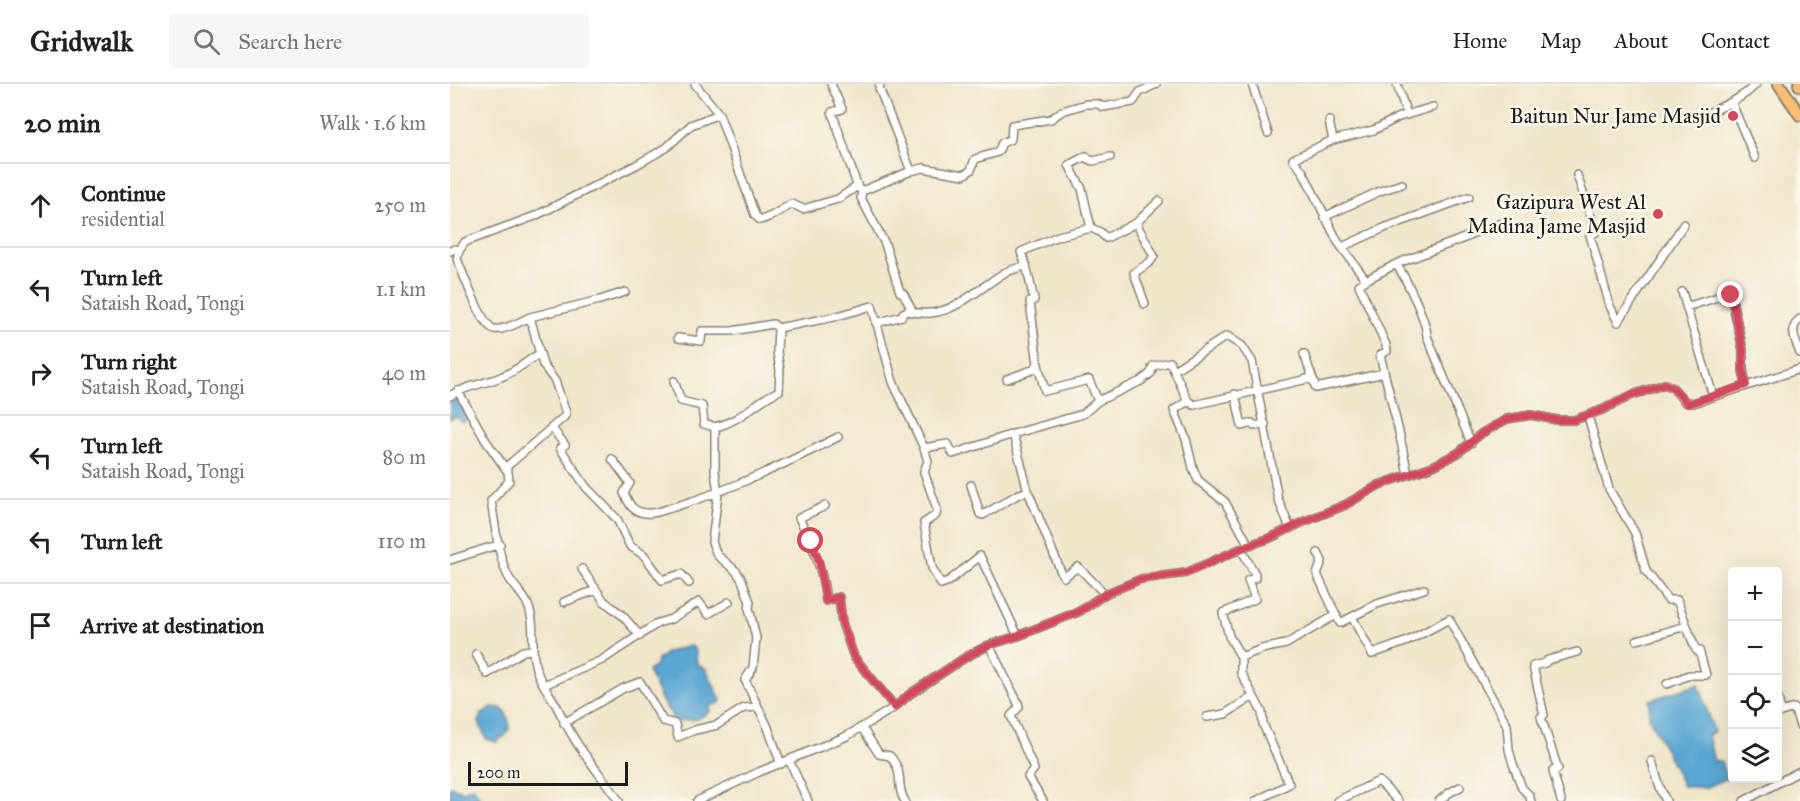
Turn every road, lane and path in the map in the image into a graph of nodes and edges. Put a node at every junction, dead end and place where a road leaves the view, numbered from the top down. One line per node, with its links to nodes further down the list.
1 (695, 84): 11 (street)
2 (831, 84): 23 (street)
3 (880, 84): 20 (street)
4 (1156, 84): 20 (street)
5 (1252, 84): 16 (street)
6 (1397, 84): 13 (street)
7 (1756, 84): 9 (street)
8 (1779, 84): 14 (highway)
9 (1732, 104): 12 (street); 19 (street)
10 (1433, 107): 13 (street)
11 (719, 114): 23 (street); 33 (street)
12 (1706, 114)
13 (1407, 115): 17 (street)
14 (1800, 115)
15 (1329, 121): 17 (street)
16 (1268, 133)
17 (1333, 140): 26 (street)
18 (1110, 157): 30 (street)
19 (1755, 158)
20 (911, 171): 23 (street)
21 (1577, 175): 29 (street)
22 (1402, 184): 26 (street)
23 (859, 189): 41 (street)
24 (1469, 197): 31 (street)
25 (1160, 201): 28 (street)
26 (1324, 217): 31 (street)
27 (1505, 222): 34 (street)
28 (1136, 223): 30 (street); 39 (street)
29 (1684, 225)
30 (1091, 228): 35 (street)
31 (1342, 247): 36 (street)
32 (450, 250): 33 (street)
33 (459, 251): 42 (street)
34 (1396, 264): 36 (street); 71 (street)
35 (1026, 265): 41 (street); 50 (street)
36 (1366, 280): 53 (street)
37 (625, 292): 42 (street)
38 (1682, 292): 40 (street)
39 (1145, 304)
40 (1686, 307): 57 (street); 62 (street)
41 (912, 312): 44 (street)
42 (530, 317): 47 (street)
43 (1800, 319): 49 (street)
44 (876, 323): 45 (street); 72 (street)
45 (778, 328): 46 (street); 67 (street)
46 (678, 338)
47 (539, 354): 59 (street); 68 (street)
48 (1304, 354): 54 (street)
49 (1800, 354)
50 (1038, 365): 55 (street); 63 (street)
51 (1800, 369): 57 (street)
52 (1174, 370): 58 (street); 63 (street); 64 (street)
53 (1384, 373): 54 (street); 75 (street)
54 (1312, 378): 58 (street)
55 (1007, 379)
56 (674, 381): 67 (street)
57 (1746, 385): 62 (street)
58 (1259, 390): 60 (street); 66 (street)
59 (458, 391): 61 (street); 74 (street)
60 (1235, 394): 64 (street); 66 (street)
61 (450, 396)
62 (1713, 396): 65 (street)
63 (1098, 401): 69 (street)
64 (1188, 401): 82 (street)
65 (1588, 416): 71 (street); 95 (street)
66 (1265, 424): 80 (street)
67 (714, 427): 78 (street)
68 (552, 428): 74 (street); 87 (street)
69 (1013, 434): 72 (street); 77 (street)
70 (838, 437): 78 (street)
71 (1471, 443): 75 (street)
72 (924, 448): 97 (street)
73 (612, 459): 78 (street)
74 (505, 468): 81 (street)
75 (1408, 474): 80 (street)
76 (970, 485): 77 (street)
77 (1028, 491): 90 (street)
78 (718, 493): 107 (street)
79 (825, 506): 108 (street)
80 (1290, 528): 82 (street)
81 (500, 544): 85 (street); 100 (street)
82 (1249, 545): 83 (street)
83 (1241, 549): 90 (street); 103 (street)
84 (1318, 553): 93 (street)
85 (450, 560)
86 (582, 569): 88 (street)
87 (689, 583)
88 (596, 590): 91 (street); 96 (street)
89 (1424, 590): 94 (street)
90 (1105, 594): 97 (street)
91 (564, 602)
92 (729, 602): 96 (street)
93 (1336, 615): 94 (street); 103 (street)
94 (1352, 617): 129 (street)
95 (1686, 626): 98 (street); 104 (street)
96 (640, 636): 105 (street)
97 (1018, 636): 99 (street)
98 (1637, 640)
99 (989, 645): 108 (street); 124 (street)
100 (531, 650): 102 (street); 105 (street)
101 (1577, 652): 130 (street)
102 (476, 654)
103 (1241, 657): 106 (street)
104 (1667, 684)
105 (544, 685): 112 (street)
106 (1252, 697): 111 (street); 125 (street)
107 (757, 707): 112 (street); 117 (street)
108 (895, 707): 114 (street)
109 (1797, 707): 110 (street); 113 (street)
110 (1782, 712)
111 (1207, 717)
112 (564, 723): 120 (street)
113 (1800, 726)
114 (862, 728): 115 (street); 123 (street)
115 (789, 760): 117 (street); 122 (street)
116 (1652, 761): 131 (street)
117 (780, 764): 121 (street)
118 (1800, 771): 132 (street)
119 (1460, 787): 128 (street)
120 (619, 801)
121 (697, 801)
122 (808, 801)
123 (904, 801)
124 (1043, 801)
125 (1256, 801)
126 (1337, 801): 127 (street)
127 (1398, 801)
128 (1439, 801)
129 (1531, 801)
130 (1561, 801)
131 (1666, 801)
132 (1744, 801)

